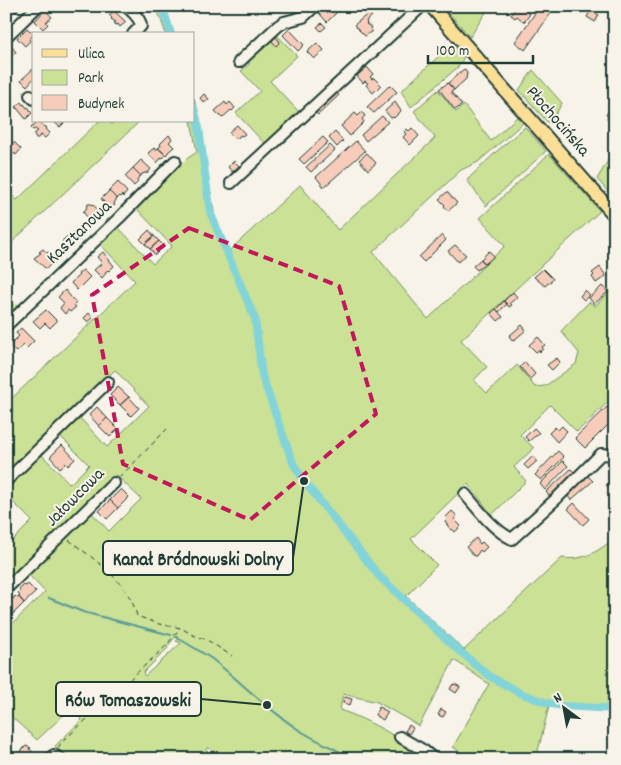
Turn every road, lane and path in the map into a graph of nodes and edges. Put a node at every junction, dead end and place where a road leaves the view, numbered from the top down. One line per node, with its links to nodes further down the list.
1 (37, 6): 7 (street)
2 (126, 6): 6 (street)
3 (315, 6): 8 (street)
4 (422, 6): 10 (street)
5 (431, 6): 11 (main road, Płochocińska)
6 (134, 32)
7 (6, 36)
8 (239, 62)
9 (175, 161): 12 (street, Kasztanowa)
10 (231, 183)
11 (615, 216)
12 (6, 326)
13 (108, 382): 16 (street)
14 (167, 429): 17 (path, Jałowcowa)
15 (615, 455): 18 (street)
16 (6, 481)
17 (114, 483): 19 (street, Jałowcowa)
18 (465, 494)
19 (62, 535): 20 (street, Jałowcowa); 21 (path)
20 (6, 589)
21 (181, 628): 22 (path); 24 (path)
22 (232, 656)
23 (400, 737): 25 (street)
24 (55, 757)
25 (434, 759)

